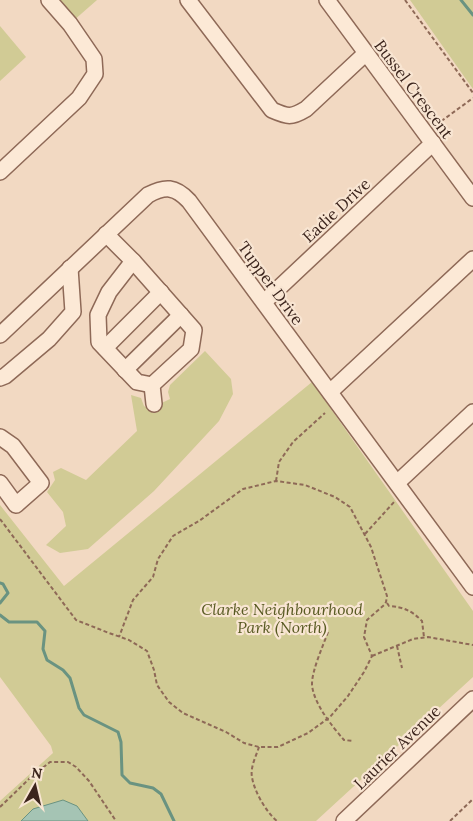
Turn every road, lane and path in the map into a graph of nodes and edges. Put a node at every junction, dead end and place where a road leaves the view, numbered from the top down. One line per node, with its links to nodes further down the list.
1 (49, 0): 10 (street)
2 (188, 0): 5 (street)
3 (327, 0): 5 (street, Bussel Crescent)
4 (405, 0): 6 (path)
5 (366, 53): 9 (street, Bussel Crescent)
6 (473, 93)
7 (473, 98): 8 (path)
8 (434, 126)
9 (433, 143): 11 (street, Bussel Crescent); 17 (street, Eadie Drive)
10 (0, 172)
11 (473, 198)
12 (106, 234): 14 (street); 15 (street, Tupper Drive); 17 (street, Tupper Drive)
13 (473, 259): 24 (street)
14 (133, 261): 16 (street); 20 (street)
15 (70, 268): 19 (street, Tupper Drive); 22 (street)
16 (161, 292): 18 (street); 20 (street)
17 (264, 302): 24 (street, Tupper Drive)
18 (181, 315): 21 (street); 23 (street)
19 (0, 335)
20 (105, 348): 21 (street)
21 (126, 370): 23 (street)
22 (0, 378)
23 (152, 385): 25 (street)
24 (330, 392): 31 (street, Tupper Drive)
25 (154, 404)
26 (473, 412): 31 (street)
27 (325, 413): 29 (path)
28 (0, 437): 30 (street)
29 (276, 481): 33 (path); 37 (path)
30 (0, 483)
31 (400, 487): 33 (path); 34 (street, Tupper Drive)
32 (0, 519): 37 (path)
33 (364, 534): 35 (path)
34 (473, 587)
35 (386, 602): 38 (path); 41 (path)
36 (328, 632): 44 (path)
37 (119, 637): 46 (path)
38 (424, 637): 39 (path); 40 (path)
39 (473, 645)
40 (396, 646): 41 (path); 42 (path)
41 (372, 656): 44 (path)
42 (402, 668)
43 (473, 699): 51 (street, Laurier Avenue)
44 (328, 718): 45 (path); 46 (path)
45 (353, 741)
46 (259, 747): 50 (path)
47 (473, 799): 52 (path)
48 (0, 807): 49 (path)
49 (116, 821)
50 (277, 821)
51 (344, 821)
52 (450, 821)

